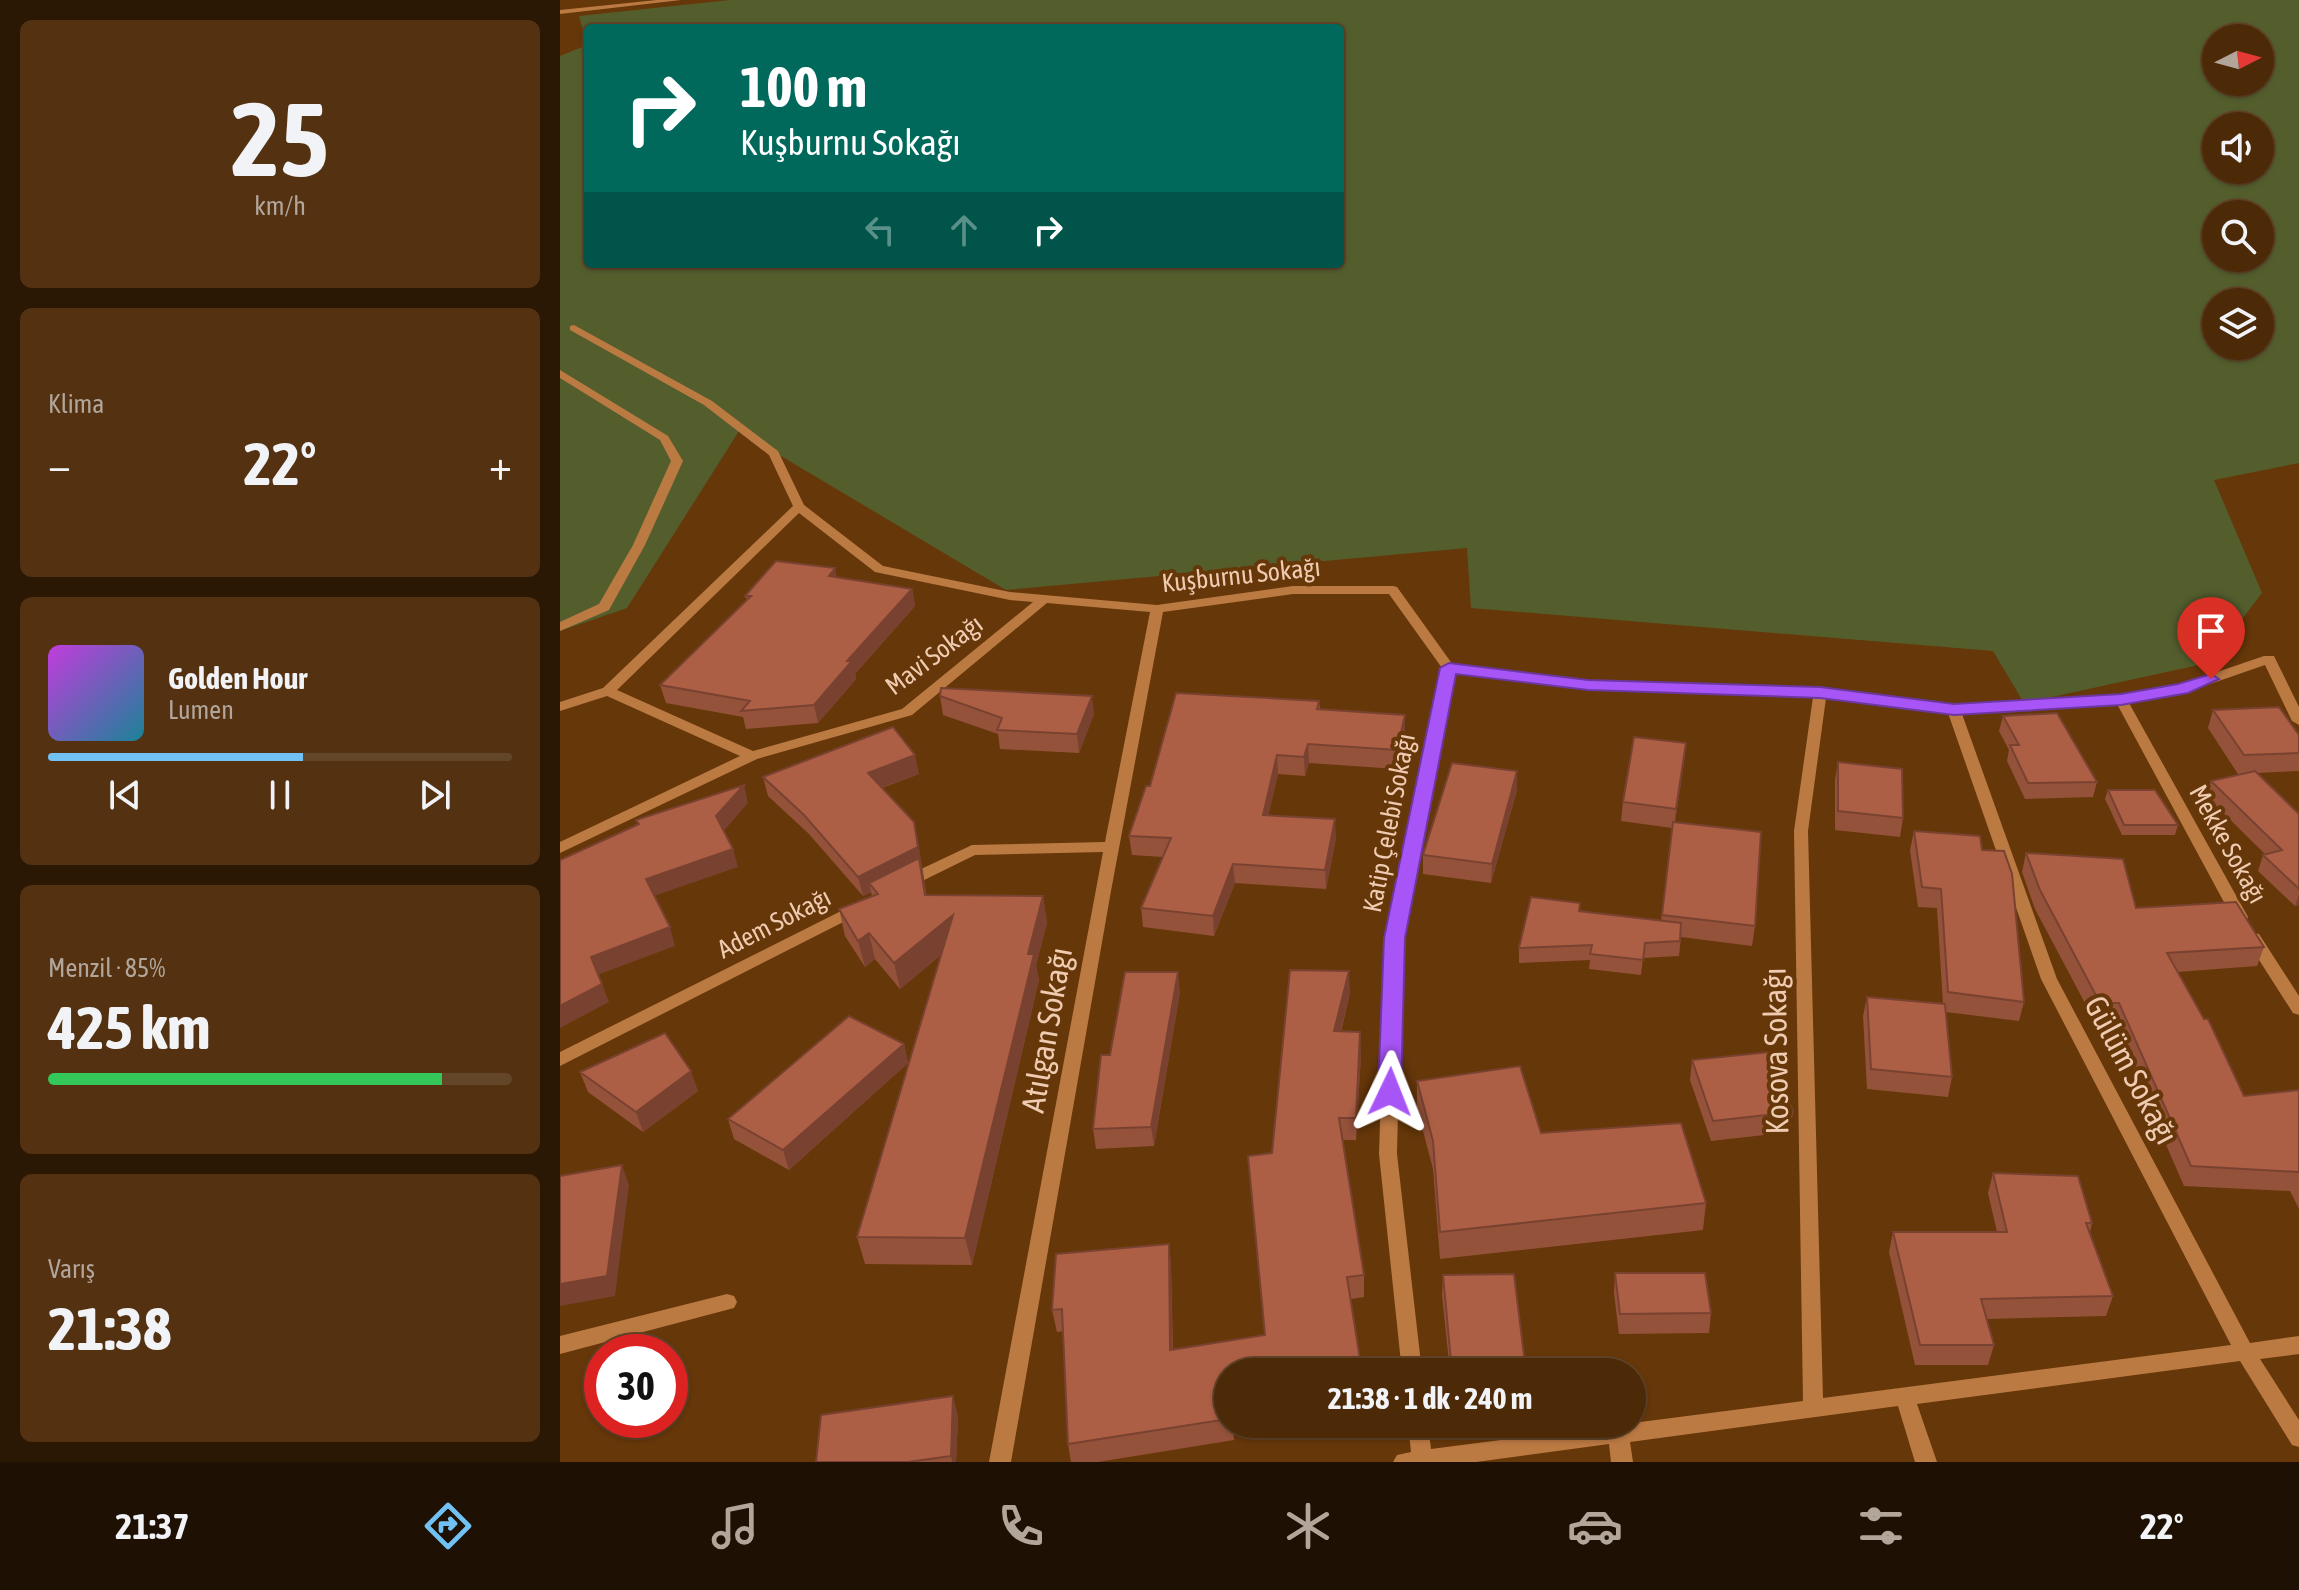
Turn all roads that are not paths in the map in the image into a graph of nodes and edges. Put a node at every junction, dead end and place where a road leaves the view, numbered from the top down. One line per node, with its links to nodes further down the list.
1 (678, 0): 2 (street)
2 (560, 12)
3 (574, 328): 5 (street)
4 (560, 373): 8 (street)
5 (799, 507): 6 (street, Kuşburnu Sokağı); 10 (street)
6 (1044, 599): 7 (street, Kuşburnu Sokağı); 16 (street, Mavi Sokağı)
7 (1157, 609): 9 (street, Kuşburnu Sokağı); 17 (street, Atılgan Sokağı)
8 (560, 627)
9 (1449, 668): 11 (street); 25 (street, Katip Çelebi Sokağı)
10 (608, 691): 13 (street); 16 (street)
11 (1820, 693): 14 (street); 27 (street, Kosova Sokağı)
12 (2121, 700): 14 (street); 15 (street); 19 (street, Mekke Sokağı)
13 (560, 707)
14 (1954, 710): 24 (street, Gülüm Sokağı)
15 (2299, 721)
16 (752, 756): 18 (street, Mavi Sokağı)
17 (1111, 847): 20 (street, Adem Sokağı); 34 (street, Atılgan Sokağı)
18 (560, 848)
19 (2299, 1009)
20 (560, 1060)
21 (727, 1302): 22 (street)
22 (560, 1345)
23 (2299, 1345): 24 (street)
24 (2245, 1352): 26 (street); 32 (street, Gülüm Sokağı)
25 (1410, 1358)
26 (1905, 1397): 27 (street); 36 (street)
27 (1813, 1409): 28 (street)
28 (1646, 1430)
29 (1416, 1438): 33 (street)
30 (1588, 1438): 33 (street)
31 (1619, 1438): 35 (street)
32 (2299, 1438)
33 (1413, 1461)
34 (1000, 1462)
35 (1622, 1462)
36 (1926, 1462)

